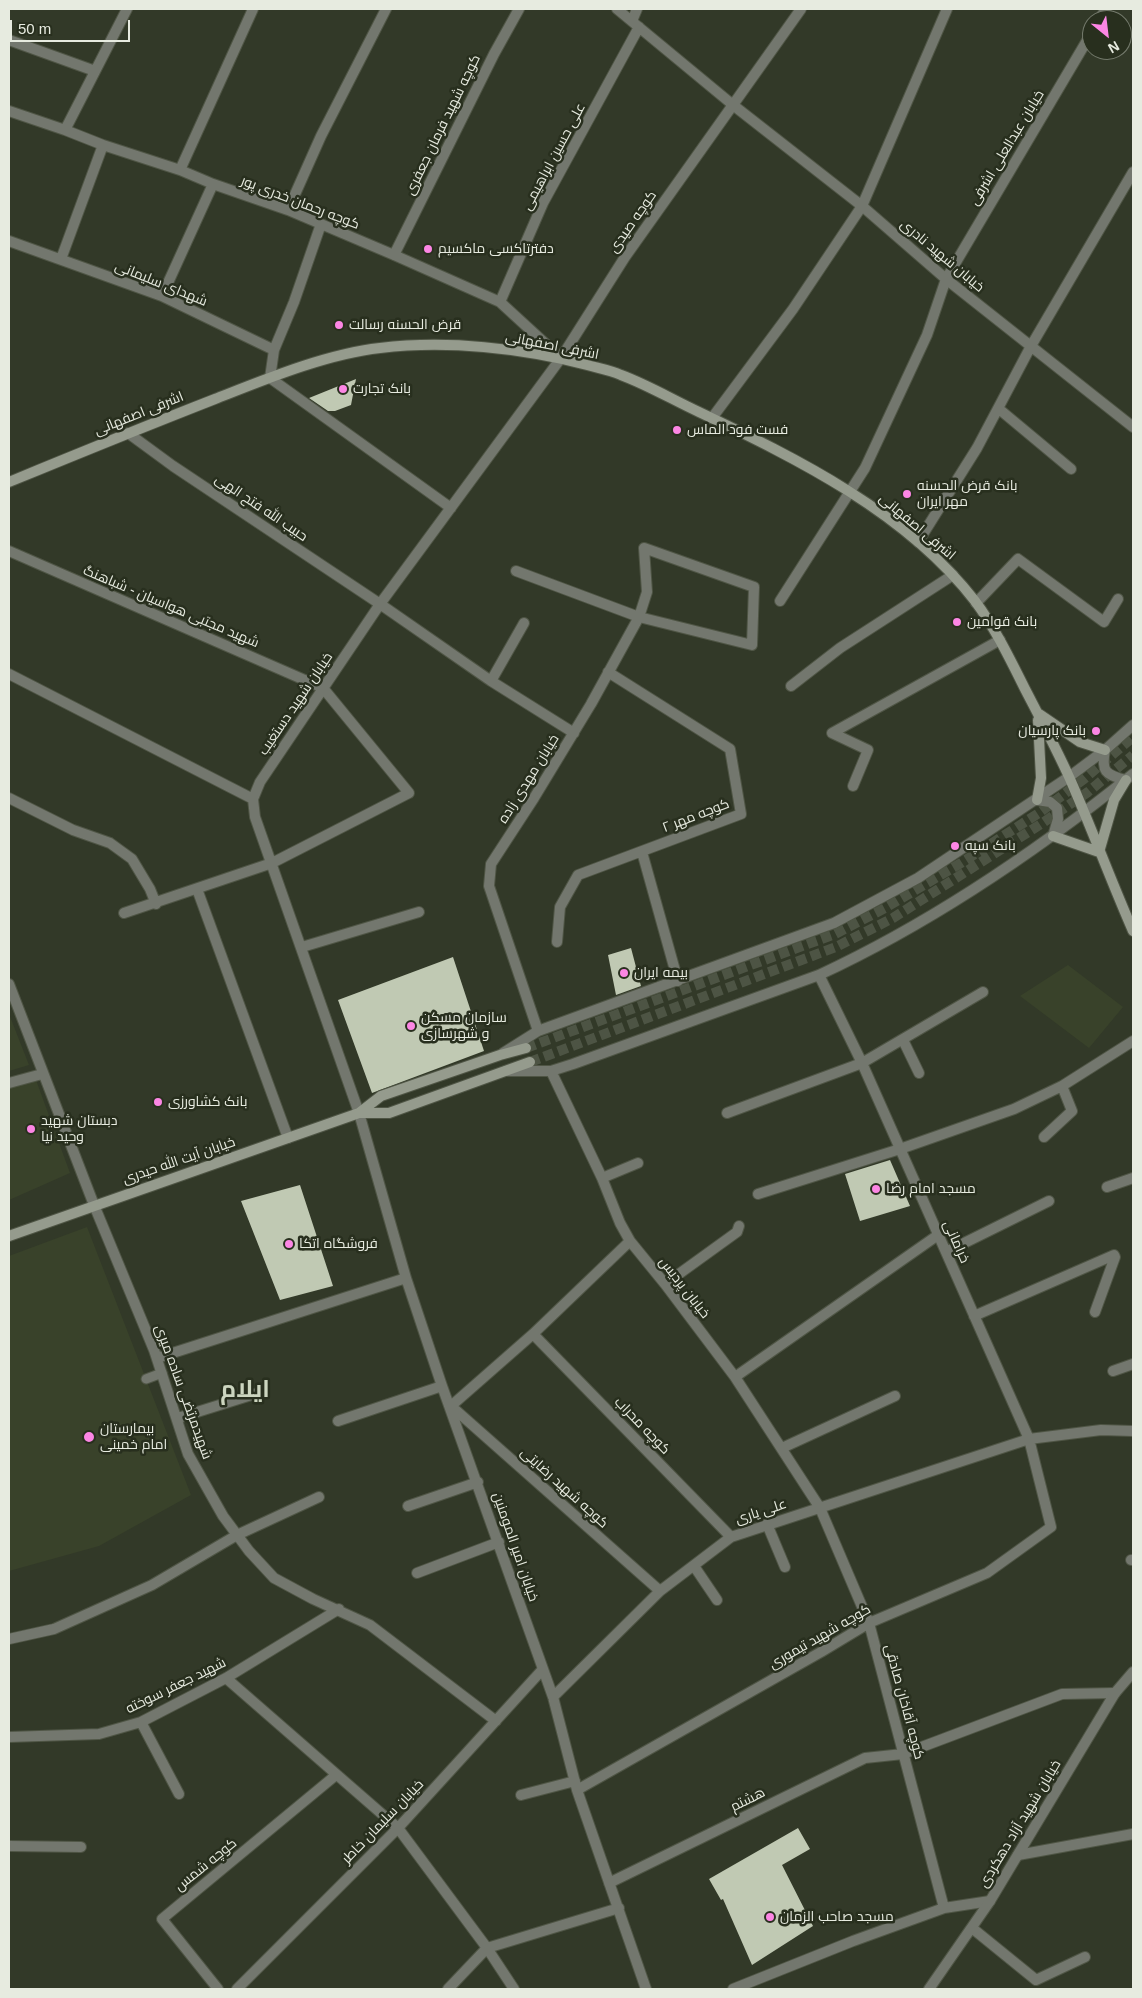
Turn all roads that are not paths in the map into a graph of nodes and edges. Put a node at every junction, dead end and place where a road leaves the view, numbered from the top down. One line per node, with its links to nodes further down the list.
1 (127, 9): 12 (street)
2 (253, 9): 17 (street)
3 (386, 9): 21 (street)
4 (519, 9): 24 (street, کوچه شهید فرمان جعفری)
5 (617, 9): 9 (street, خیابان شهید نادری)
6 (637, 9): 9 (street, علی حسین ابراهیمی)
7 (801, 9): 13 (street, کوچه صیدی)
8 (947, 9): 20 (street)
9 (636, 24): 13 (street, خیابان شهید نادری); 28 (street, علی حسین ابراهیمی)
10 (9, 40): 12 (street)
11 (1082, 49): 26 (street, خیابان عبدالعلی اشرفی)
12 (95, 71): 15 (street)
13 (733, 105): 20 (street, خیابان شهید نادری); 31 (street, کوچه صیدی)
14 (9, 111): 15 (street, کوچه رحمان خدری پور)
15 (65, 130): 16 (street, کوچه رحمان خدری پور)
16 (103, 145): 17 (street, کوچه رحمان خدری پور); 25 (street)
17 (180, 170): 19 (street, کوچه رحمان خدری پور)
18 (1133, 172): 29 (street)
19 (213, 184): 21 (street, کوچه رحمان خدری پور); 27 (street)
20 (862, 206): 26 (street, خیابان شهید نادری); 34 (street)
21 (288, 210): 22 (street, کوچه رحمان خدری پور)
22 (321, 224): 24 (street, کوچه رحمان خدری پور); 30 (street)
23 (9, 241): 25 (street, شهدای سلیمانی)
24 (394, 254): 28 (street, کوچه رحمان خدری پور)
25 (61, 259): 27 (street, شهدای سلیمانی)
26 (946, 279): 29 (street, خیابان شهید نادری); 39 (street, خیابان عبدالعلی اشرفی)
27 (162, 296): 30 (street, شهدای سلیمانی)
28 (500, 302): 31 (street, کوچه رحمان خدری پور)
29 (1031, 346): 33 (street); 35 (street, خیابان شهید نادری)
30 (274, 350): 32 (street)
31 (561, 358): 32 (main road, اشرفی اصفهانی); 34 (main road, اشرفی اصفهانی); 40 (street, خیابان شهید دستغیب)
32 (270, 378): 36 (main road, اشرفی اصفهانی); 40 (street)
33 (999, 408): 37 (street); 41 (street)
34 (712, 418): 39 (main road, اشرفی اصفهانی)
35 (1133, 427)
36 (128, 432): 38 (main road, اشرفی اصفهانی); 48 (street, حبیب الله فتح الهی)
37 (1071, 470)
38 (9, 482)
39 (850, 494): 41 (main road, اشرفی اصفهانی); 46 (street, خیابان عبدالعلی اشرفی)
40 (451, 508): 48 (street, خیابان شهید دستغیب)
41 (918, 542): 44 (main road, اشرفی اصفهانی)
42 (9, 551): 56 (street, شهید مجتبی هواسیان - شباهنگ)
43 (516, 571): 49 (street)
44 (953, 575): 47 (main road, اشرفی اصفهانی); 55 (street)
45 (1118, 599): 47 (street)
46 (780, 601)
47 (976, 603): 51 (main road, اشرفی اصفهانی)
48 (380, 604): 54 (street, حبیب الله فتح الهی); 56 (street, خیابان شهید دستغیب)
49 (639, 617): 49 (street, خیابان مهدی زاده); 52 (street, خیابان مهدی زاده)
50 (524, 623): 54 (street)
51 (1000, 640): 57 (main road, اشرفی اصفهانی); 63 (street)
52 (608, 672): 59 (street, خیابان مهدی زاده); 69 (street, کوچه مهر ۲)
53 (9, 674): 65 (street)
54 (490, 681): 59 (street, حبیب الله فتح الهی)
55 (791, 686)
56 (323, 688): 65 (street, خیابان شهید دستغیب); 71 (street)
57 (1038, 714): 60 (main road); 61 (main road, اشرفی اصفهانی); 66 (main road)
58 (1133, 725): 60 (street)
59 (574, 732): 83 (street, خیابان مهدی زاده)
60 (1105, 750): 61 (street); 62 (street)
61 (1069, 777): 66 (street); 67 (main road, اشرفی اصفهانی)
62 (1130, 777): 67 (street); 70 (main road)
63 (854, 786)
64 (9, 798): 73 (street)
65 (253, 799): 71 (street)
66 (1037, 800): 68 (street); 80 (street)
67 (1084, 813): 68 (street); 70 (main road, اشرفی اصفهانی)
68 (1052, 836): 70 (main road); 79 (street)
69 (642, 852): 77 (street, کوچه مهر ۲); 80 (street)
70 (1099, 852): 76 (main road, اشرفی اصفهانی)
71 (272, 863): 72 (street); 78 (street)
72 (197, 889): 73 (street); 99 (street)
73 (156, 904): 75 (street)
74 (419, 912): 78 (street)
75 (124, 913)
76 (1133, 932)
77 (557, 942)
78 (302, 947): 97 (street)
79 (819, 975): 89 (street, خرامانی); 91 (street)
80 (678, 981): 83 (street)
81 (9, 984): 93 (street, شهیدمرتضی ساده میری)
82 (983, 992): 84 (street)
83 (538, 1031): 87 (street)
84 (902, 1040): 89 (street); 92 (street)
85 (1133, 1041): 95 (street)
86 (526, 1048): 87 (main road, خیابان آیت الله حیدری)
87 (500, 1055): 97 (main road, خیابان آیت الله حیدری)
88 (530, 1062): 90 (main road, خیابان آیت الله حیدری)
89 (862, 1064): 96 (street); 100 (street, خرامانی)
90 (505, 1071): 91 (street); 97 (main road, خیابان آیت الله حیدری)
91 (551, 1071): 102 (street, خیابان پردیس)
92 (919, 1073)
93 (42, 1074): 94 (street); 107 (street, شهیدمرتضی ساده میری)
94 (9, 1083)
95 (1062, 1086): 98 (street); 100 (street)
96 (727, 1112)
97 (358, 1113): 99 (main road, خیابان آیت الله حیدری); 113 (street, خیابان امیر المومنین)
98 (1044, 1137)
99 (288, 1138): 107 (main road, خیابان آیت الله حیدری)
100 (900, 1150): 105 (street); 109 (street, خرامانی)
101 (638, 1163): 102 (street)
102 (602, 1178): 111 (street, خیابان پردیس)
103 (1133, 1178): 104 (street)
104 (1107, 1187)
105 (758, 1194)
106 (1049, 1201): 112 (street)
107 (94, 1205): 110 (main road, خیابان آیت الله حیدری); 118 (street, شهیدمرتضی ساده میری)
108 (739, 1226): 114 (street)
109 (938, 1235): 112 (street, خرامانی); 122 (street)
110 (9, 1236)
111 (630, 1241): 114 (street, خیابان پردیس); 117 (street)
112 (946, 1252): 116 (street, خرامانی)
113 (406, 1278): 118 (street); 124 (street, خیابان امیر المومنین)
114 (665, 1284): 122 (street, خیابان پردیس)
115 (1095, 1312): 116 (street)
116 (974, 1316): 131 (street, خرامانی)
117 (533, 1334): 127 (street); 139 (street, کوچه محراب)
118 (157, 1358): 121 (street, شهیدمرتضی ساده میری)
119 (1133, 1364): 120 (street)
120 (1113, 1371)
121 (162, 1373): 123 (lane); 128 (street, شهیدمرتضی ساده میری)
122 (735, 1378): 132 (street, خیابان پردیس)
123 (146, 1379)
124 (442, 1386): 127 (street, خیابان امیر المومنین); 129 (street)
125 (261, 1392): 128 (street)
126 (896, 1396): 132 (street)
127 (451, 1406): 133 (street, خیابان امیر المومنین); 144 (street, کوچه شهید رضایتی)
128 (178, 1418): 138 (street, شهیدمرتضی ساده میری)
129 (338, 1421)
130 (1133, 1432): 131 (street, علی یاری)
131 (1028, 1439): 136 (street, علی یاری); 147 (street, کوچه شهید تیموری)
132 (782, 1448): 136 (street, خیابان پردیس)
133 (478, 1482): 135 (street); 140 (street, خیابان امیر المومنین)
134 (320, 1497): 138 (street)
135 (408, 1506)
136 (820, 1508): 137 (street, علی یاری); 147 (street, کوچه آقاخان صادقی)
137 (767, 1524): 139 (street, علی یاری); 142 (street)
138 (237, 1535): 146 (street, شهیدمرتضی ساده میری); 148 (street)
139 (731, 1537): 141 (street, علی یاری)
140 (499, 1542): 143 (street); 149 (street, خیابان امیر المومنین)
141 (694, 1566): 144 (street, علی یاری); 145 (street)
142 (785, 1567)
143 (417, 1573)
144 (660, 1591): 153 (street, علی یاری)
145 (717, 1600)
146 (339, 1610): 151 (street, شهید جعفر سوخته); 154 (street, شهیدمرتضی ساده میری)
147 (869, 1623): 157 (street, کوچه آقاخان صادقی); 159 (street, کوچه شهید تیموری)
148 (9, 1639)
149 (543, 1669): 153 (street, خیابان امیر المومنین); 154 (street, خیابان سلیمان خاطر)
150 (1133, 1672): 152 (street, خیابان شهید آزاد دهکردی)
151 (226, 1678): 155 (street, شهید جعفر سوخته); 158 (street)
152 (1115, 1693): 157 (street, هشتم); 166 (street, خیابان شهید آزاد دهکردی)
153 (553, 1697): 159 (street, خیابان امیر المومنین)
154 (496, 1721): 162 (street, خیابان سلیمان خاطر)
155 (141, 1722): 156 (street, شهید جعفر سوخته); 160 (street)
156 (9, 1737)
157 (903, 1754): 167 (street, هشتم); 170 (street, کوچه آقاخان صادقی)
158 (336, 1775): 162 (street); 174 (street, کوچه شمس)
159 (576, 1786): 161 (street, کوچه شهید تیموری); 167 (street, خیابان امیر المومنین)
160 (179, 1794)
161 (521, 1795)
162 (398, 1828): 172 (street); 175 (street, خیابان سلیمان خاطر)
163 (1133, 1834): 166 (street)
164 (9, 1846): 165 (street)
165 (82, 1848)
166 (1018, 1854): 168 (street, خیابان شهید آزاد دهکردی)
167 (609, 1882): 169 (street, خیابان امیر المومنین)
168 (990, 1901): 170 (street); 171 (street, خیابان شهید آزاد دهکردی)
169 (619, 1908): 172 (street); 178 (street, خیابان امیر المومنین)
170 (944, 1908): 179 (street)
171 (972, 1928): 173 (street); 180 (street, خیابان شهید آزاد دهکردی)
172 (487, 1948): 176 (street); 177 (street)
173 (1085, 1957)
174 (218, 1989)
175 (236, 1989)
176 (448, 1989)
177 (514, 1989)
178 (646, 1989)
179 (734, 1989)
180 (930, 1989)

